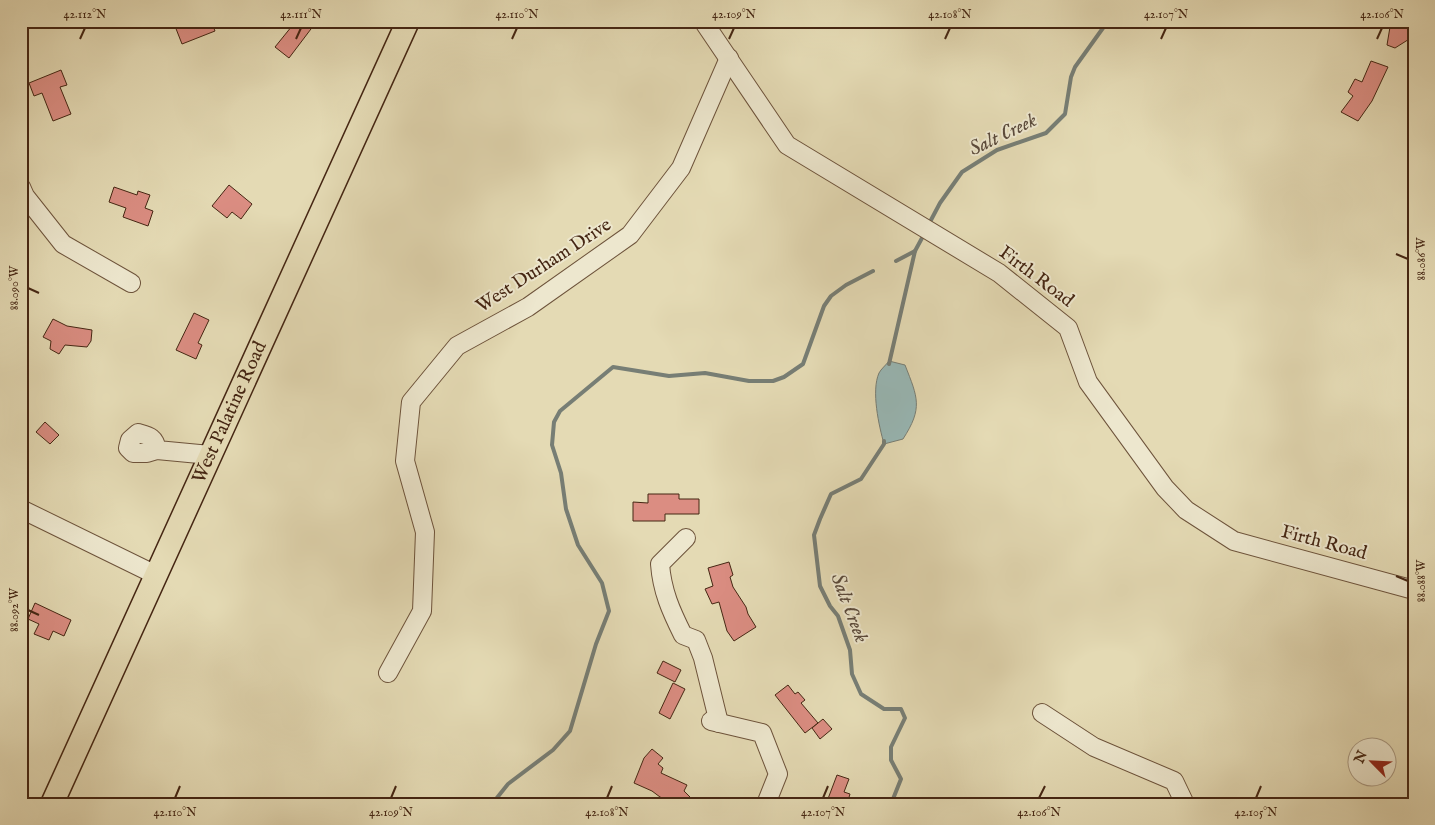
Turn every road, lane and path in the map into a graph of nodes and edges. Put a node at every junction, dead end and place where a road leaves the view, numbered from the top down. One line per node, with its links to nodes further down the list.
1 (408, 21): 7 (main road, West Palatine Road)
2 (704, 21): 3 (street, Firth Road)
3 (729, 58): 11 (street, Firth Road); 12 (street, West Durham Drive)
4 (21, 187): 5 (street)
5 (130, 283)
6 (157, 450): 7 (street)
7 (210, 455): 10 (main road, West Palatine Road)
8 (21, 509): 10 (street)
9 (686, 538): 15 (street)
10 (156, 575): 14 (main road, West Palatine Road)
11 (1414, 590)
12 (388, 673)
13 (1042, 713): 16 (street)
14 (52, 804)
15 (766, 804)
16 (1185, 804)

